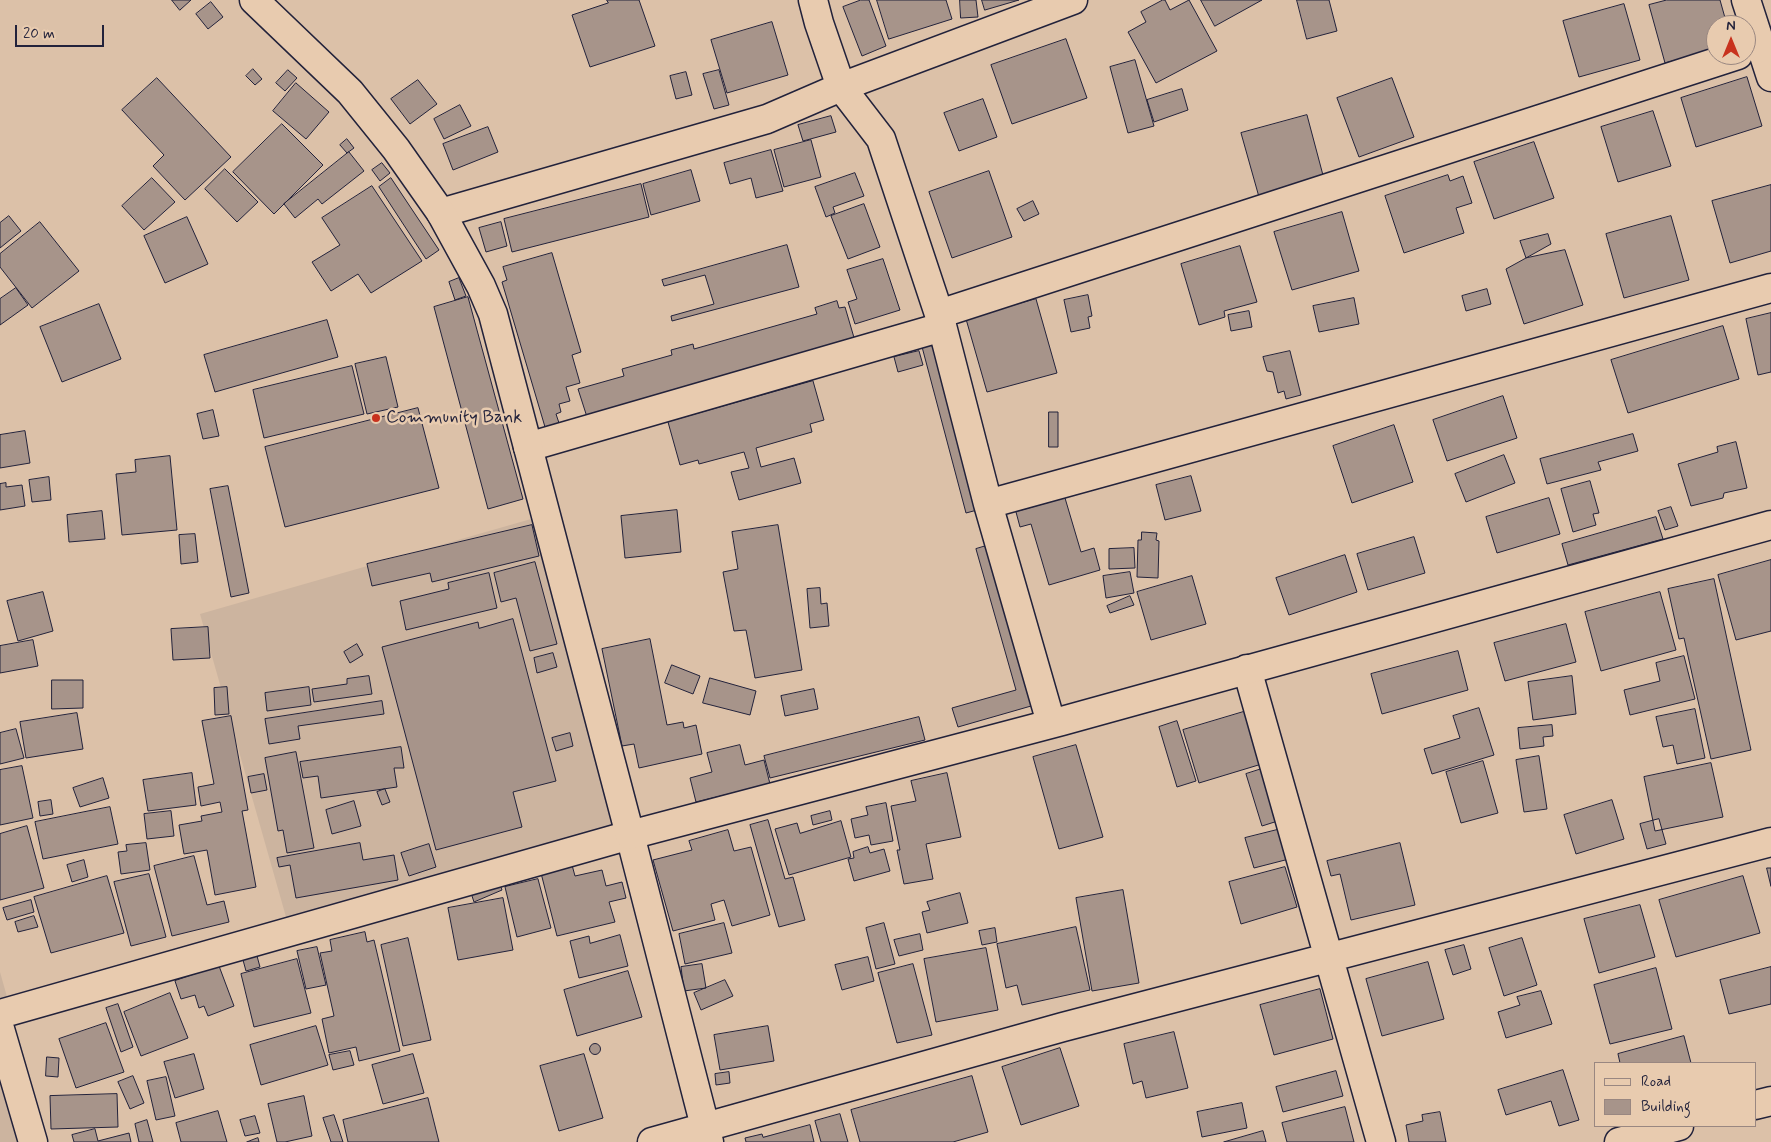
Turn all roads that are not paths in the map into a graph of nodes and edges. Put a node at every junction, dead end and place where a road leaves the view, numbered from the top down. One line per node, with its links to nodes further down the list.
1 (254, 0): 10 (street)
2 (813, 0): 9 (street)
3 (1073, 0): 9 (street)
4 (1746, 0): 5 (street)
5 (1747, 15)
6 (1756, 60): 8 (street)
7 (1710, 65): 12 (street)
8 (1771, 77)
9 (841, 87): 10 (street); 12 (street)
10 (441, 213): 13 (street)
11 (1771, 288): 14 (street)
12 (940, 320): 13 (street); 14 (street)
13 (528, 448): 18 (street)
14 (988, 504): 17 (street)
15 (1771, 526): 16 (street)
16 (1247, 669): 17 (street); 20 (street)
17 (1050, 724): 18 (street)
18 (630, 835): 21 (street); 26 (street)
19 (1771, 842): 20 (street)
20 (1330, 957): 26 (street); 29 (street)
21 (0, 1014)
22 (0, 1029): 27 (street)
23 (1771, 1101): 24 (street)
24 (1756, 1105)
25 (1675, 1127): 30 (street)
26 (707, 1135): 28 (street)
27 (33, 1142)
28 (652, 1142)
29 (1381, 1142)
30 (1619, 1142)

